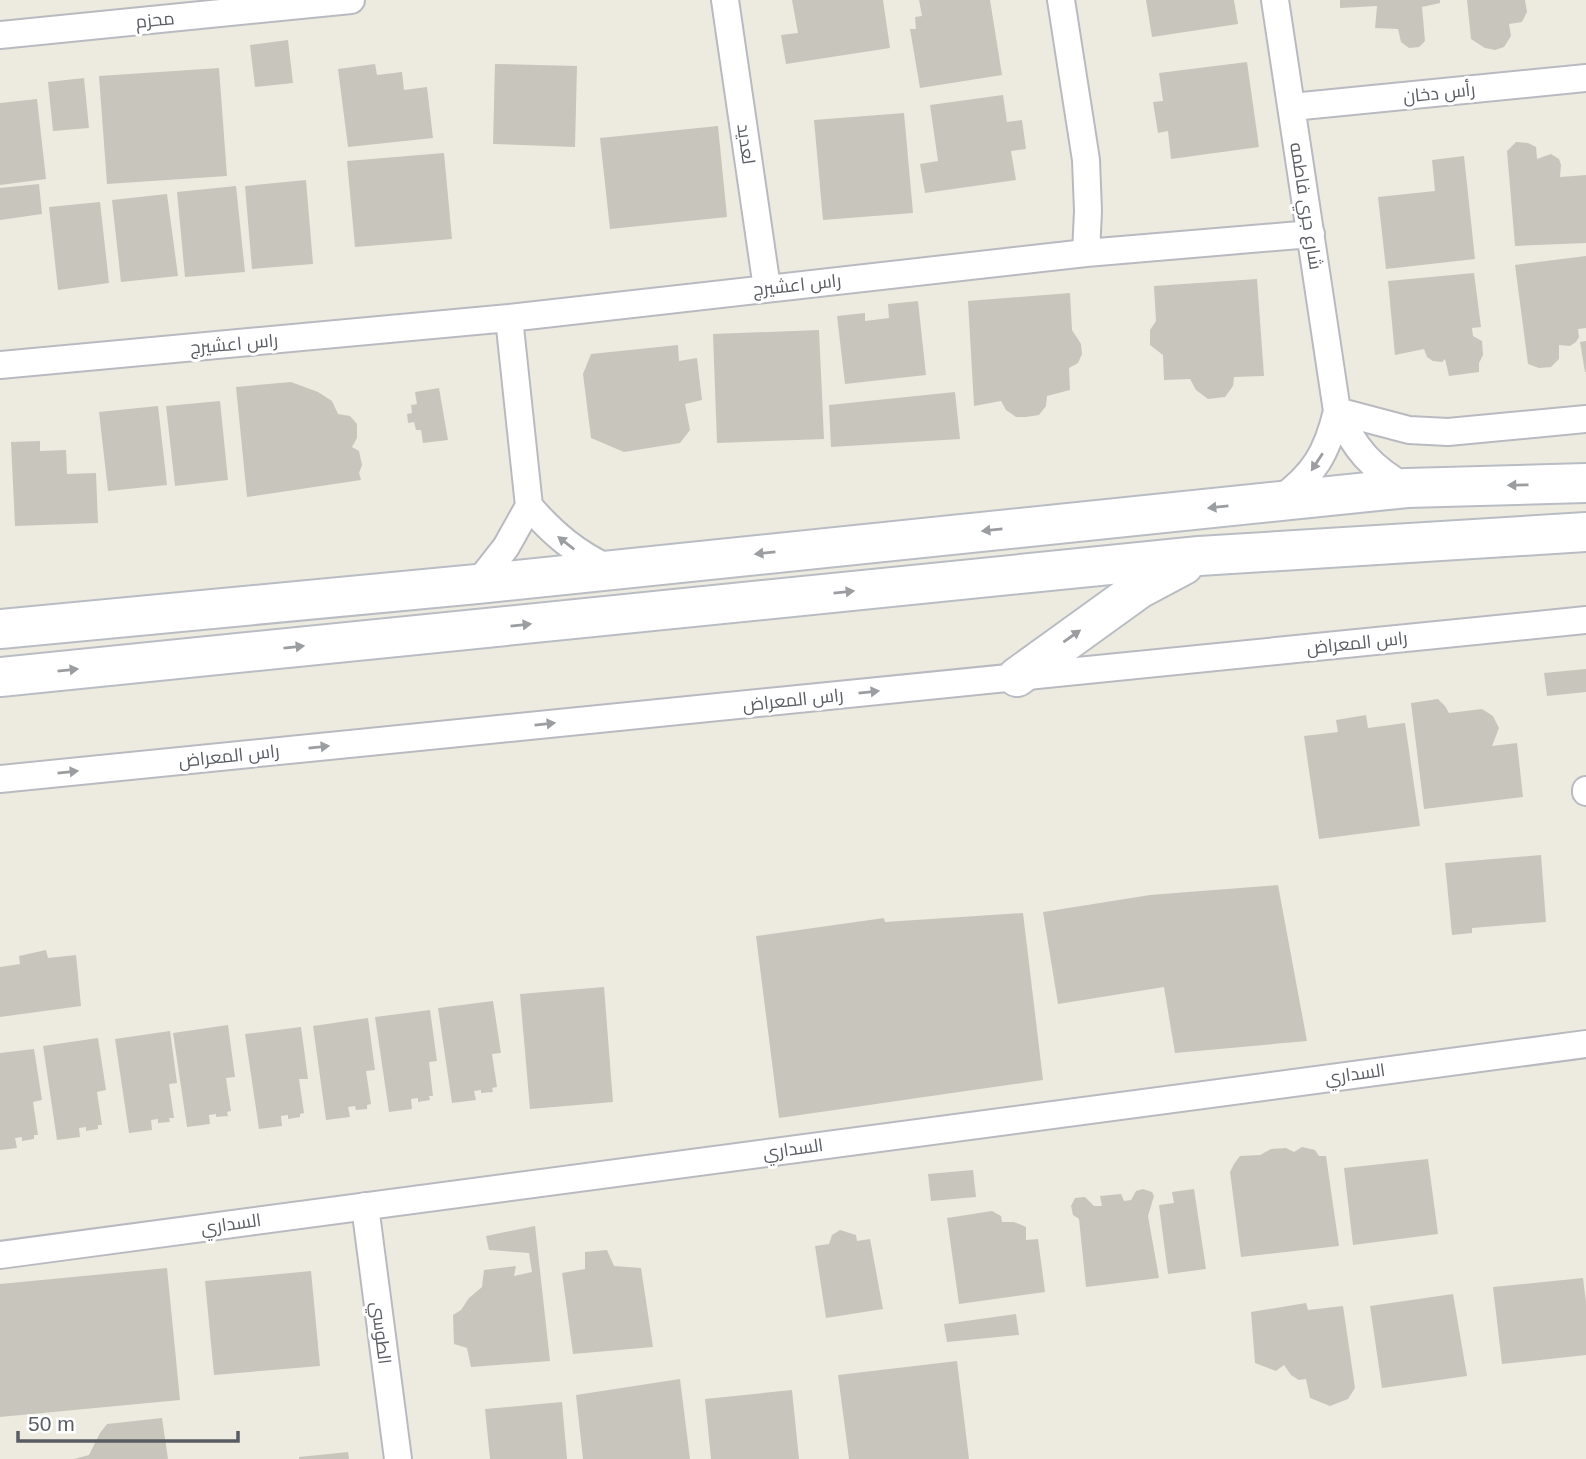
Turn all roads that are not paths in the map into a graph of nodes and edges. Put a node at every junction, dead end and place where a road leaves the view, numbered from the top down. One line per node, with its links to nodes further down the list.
1 (351, 0): 5 (street, محزم)
2 (725, 0): 10 (street, لعديد)
3 (1061, 0): 9 (street)
4 (1275, 0): 7 (street, شارع جري فاطمه)
5 (0, 35)
6 (1586, 78): 7 (street, رأس دخان)
7 (1292, 107): 8 (street, شارع جري فاطمه)
8 (1311, 234): 9 (street, راس اعشيرج); 13 (street, شارع جري فاطمه)
9 (1086, 253): 10 (street, راس اعشيرج)
10 (766, 288): 11 (street, راس اعشيرج)
11 (509, 318): 12 (street, راس اعشيرج); 18 (street)
12 (0, 365)
13 (1337, 411): 14 (street); 16 (street, شارع جري فاطمه); 17 (street, شارع جري فاطمه, one-way to 17)
14 (1586, 419)
15 (1586, 483): 16 (street, one-way to 16)
16 (1407, 488): 17 (street)
17 (1278, 501): 21 (street, one-way to 21)
18 (529, 506): 21 (street, one-way to 18); 22 (street)
19 (1586, 531): 20 (street)
20 (1199, 556): 25 (street, one-way to 20); 26 (street, one-way to 20)
21 (610, 569): 22 (street)
22 (477, 584): 24 (street)
23 (1586, 620): 26 (street, راس المعراض)
24 (0, 629)
25 (0, 677)
26 (1017, 677): 27 (street, راس المعراض, one-way to 26)
27 (0, 779)
28 (1586, 1044): 29 (street, السداري)
29 (365, 1206): 30 (street, السداري); 31 (street, الطوسي)
30 (0, 1255)
31 (398, 1459)

